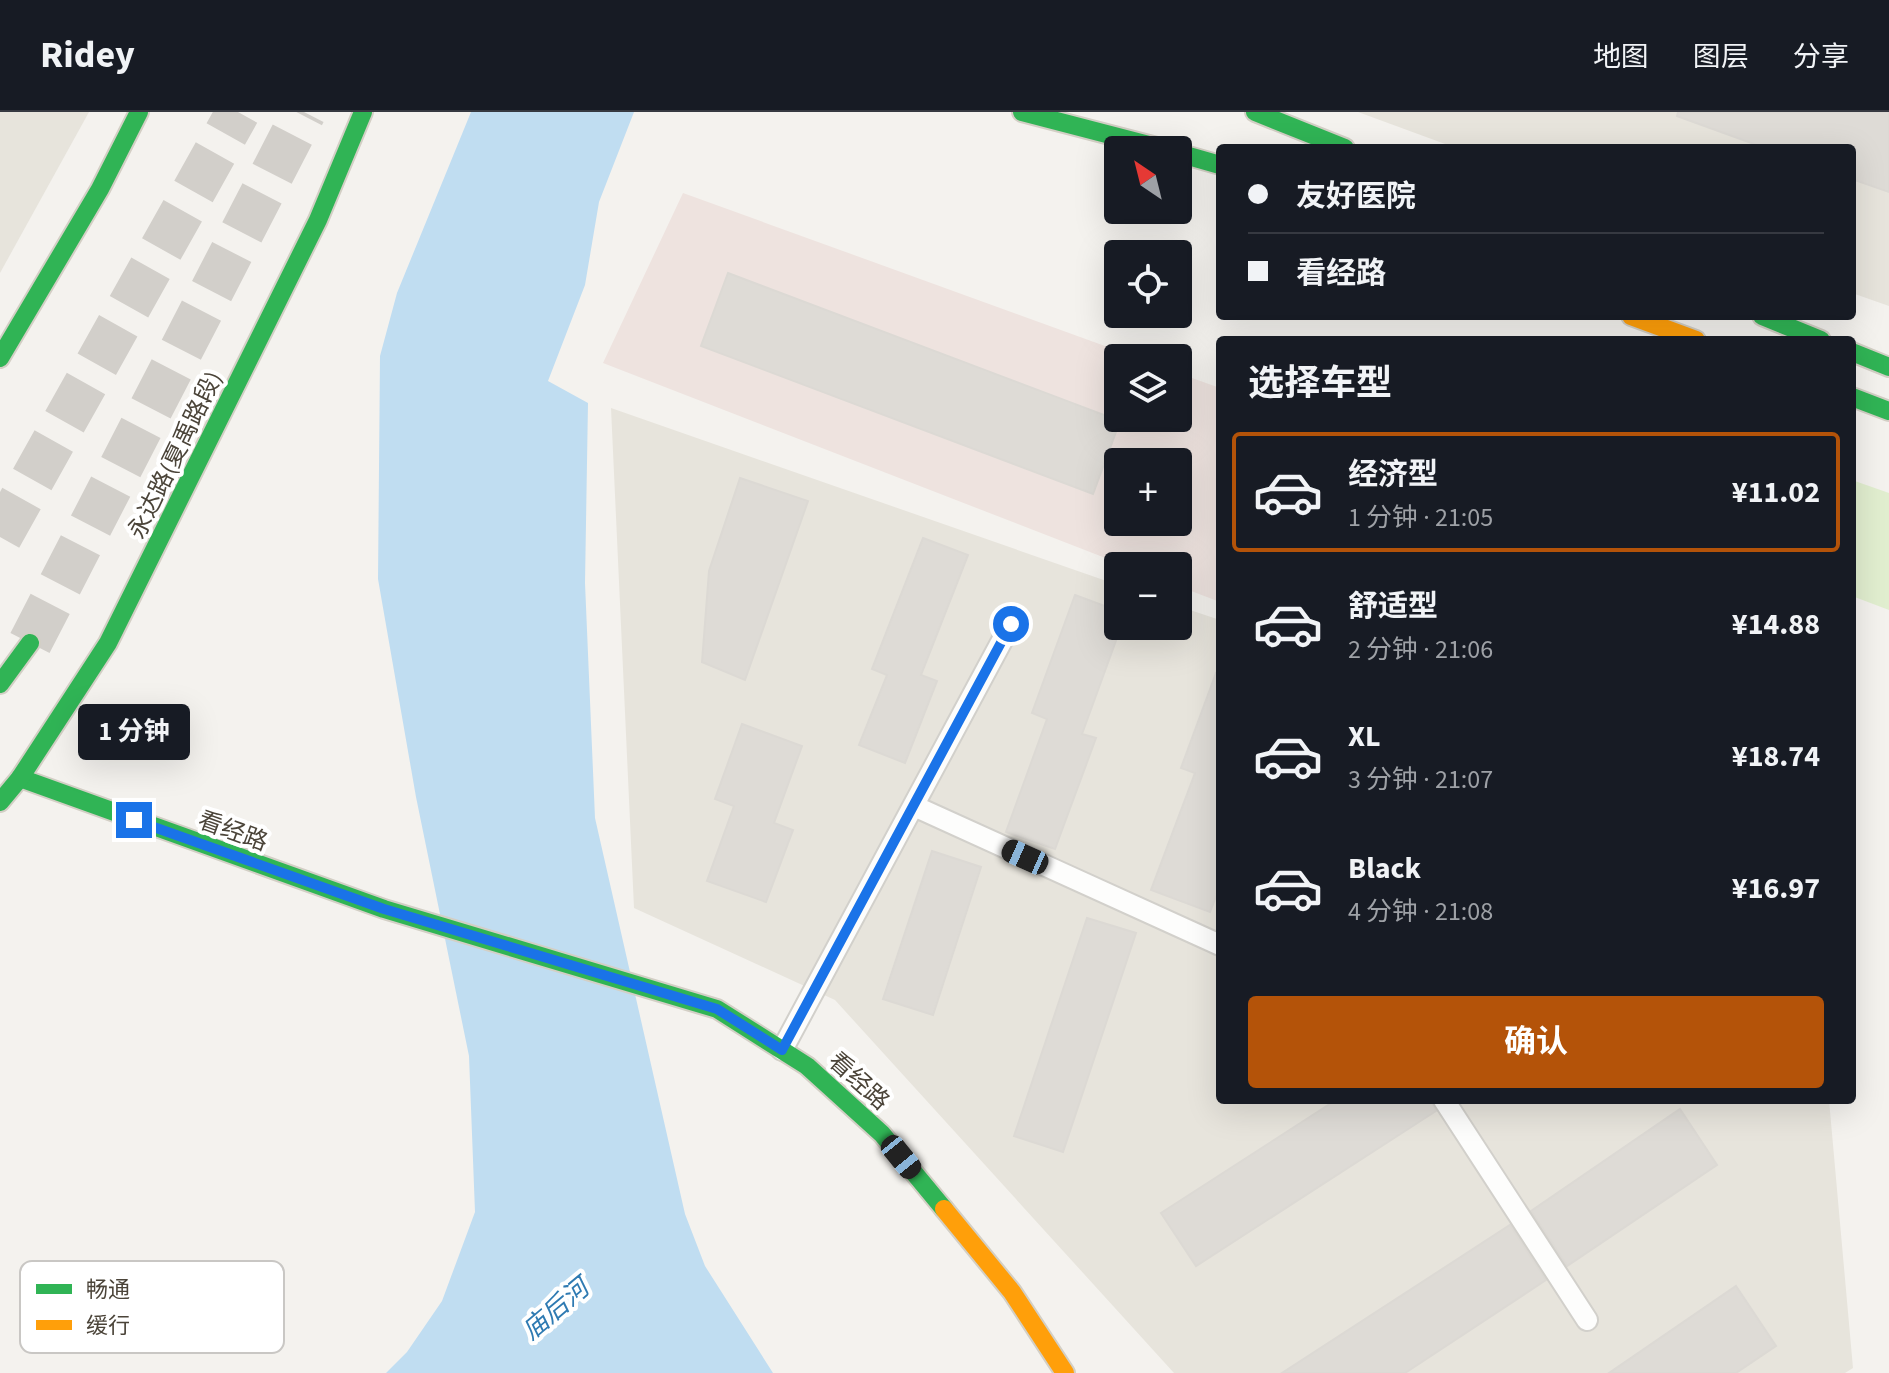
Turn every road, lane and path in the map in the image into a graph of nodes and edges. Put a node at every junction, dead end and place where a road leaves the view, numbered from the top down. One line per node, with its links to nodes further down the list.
1 (139, 112): 14 (main road)
2 (363, 112): 21 (main road, 永达路(夏禹路段))
3 (1022, 112): 5 (main road)
4 (1255, 112): 6 (main road)
5 (1114, 136)
6 (1335, 144)
7 (1192, 157): 8 (main road)
8 (1216, 164)
9 (1642, 320): 11 (main road)
10 (1772, 320): 12 (main road)
11 (1685, 336)
12 (1811, 336)
13 (1856, 354): 15 (main road)
14 (0, 358)
15 (1889, 367)
16 (1856, 399): 17 (main road)
17 (1889, 411)
18 (1011, 624): 23 (lane)
19 (30, 643): 20 (main road)
20 (0, 684)
21 (20, 778): 22 (main road, 永达路(夏禹路段)); 25 (main road, 看经路)
22 (0, 802)
23 (914, 806): 24 (lane); 25 (lane)
24 (1216, 943)
25 (782, 1050): 28 (main road, 看经路)
26 (1447, 1104): 27 (lane)
27 (1587, 1320)
28 (1065, 1373)

